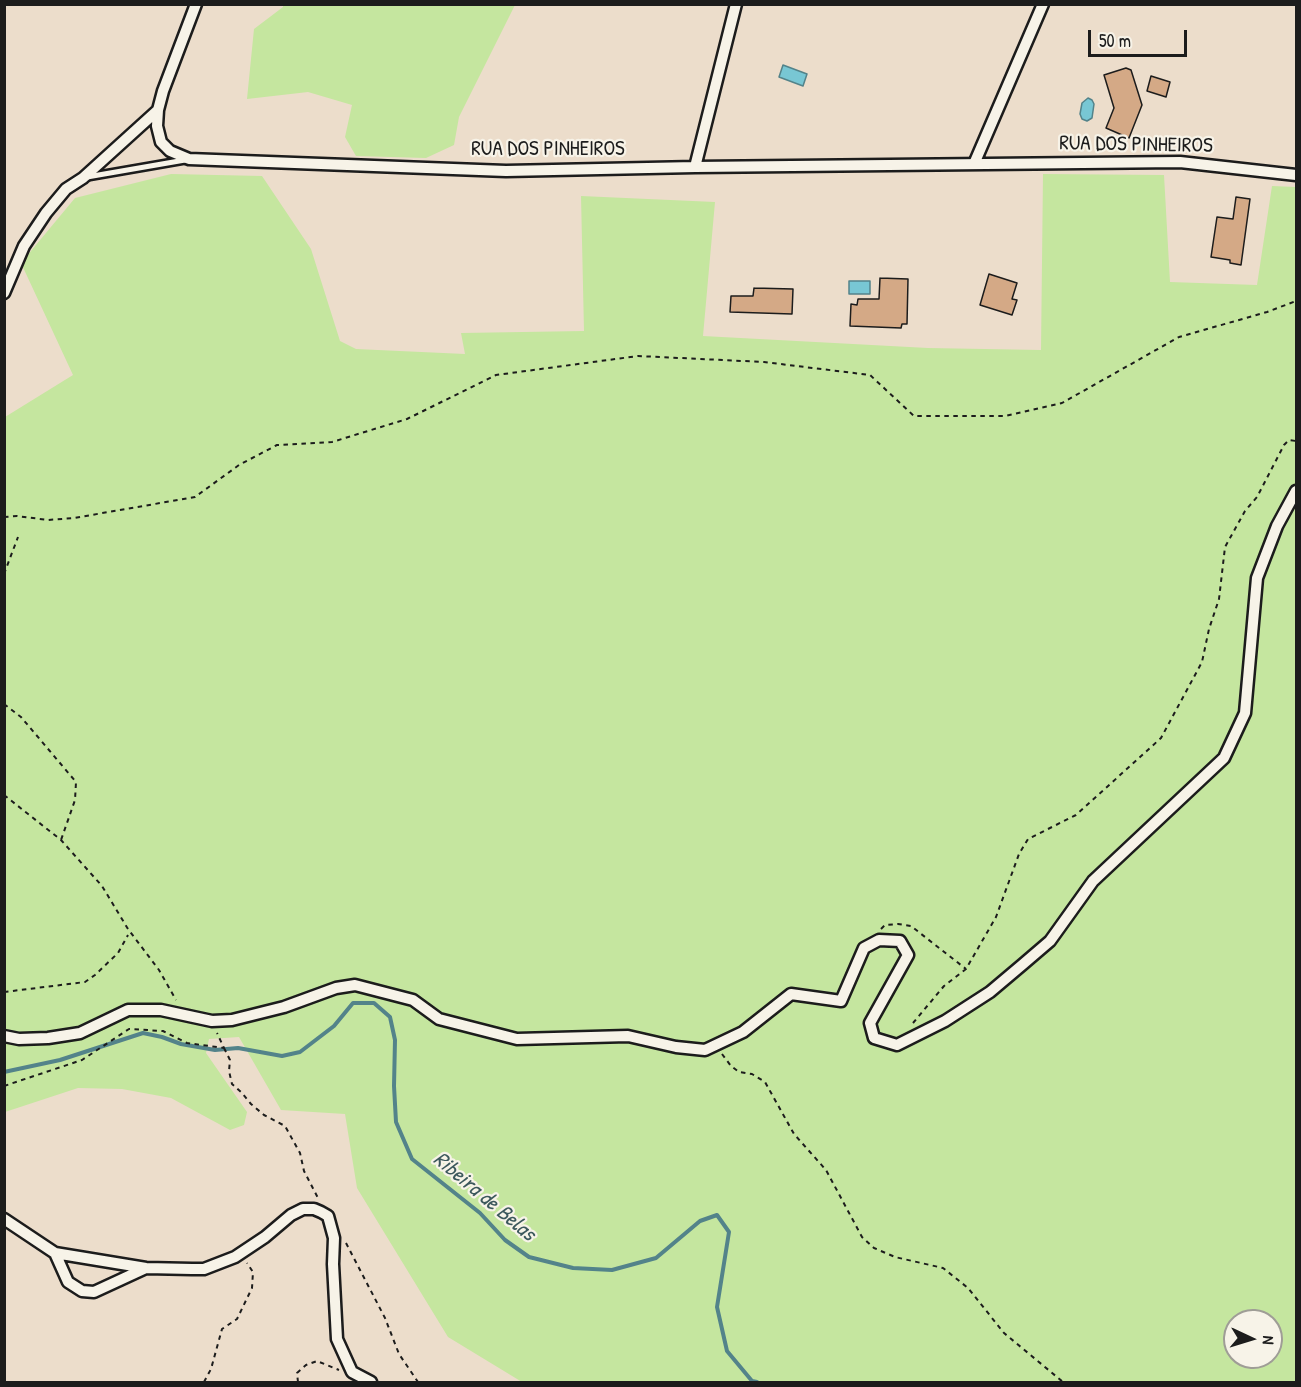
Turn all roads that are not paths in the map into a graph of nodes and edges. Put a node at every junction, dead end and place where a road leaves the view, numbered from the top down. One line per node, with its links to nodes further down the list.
1 (196, 4): 4 (street)
2 (736, 4): 7 (street)
3 (1043, 4): 6 (street)
4 (158, 110): 5 (street, RUA DOS PINHEIROS); 9 (street)
5 (189, 159): 7 (street, RUA DOS PINHEIROS); 9 (lane)
6 (974, 164): 7 (street, RUA DOS PINHEIROS); 8 (street, RUA DOS PINHEIROS)
7 (694, 166)
8 (1296, 175)
9 (83, 178): 10 (street)
10 (4, 293)
11 (1296, 490): 12 (street)
12 (4, 1036)
13 (4, 1219): 14 (street)
14 (55, 1252): 15 (street); 15 (street)
15 (146, 1268): 16 (street)
16 (371, 1383)

